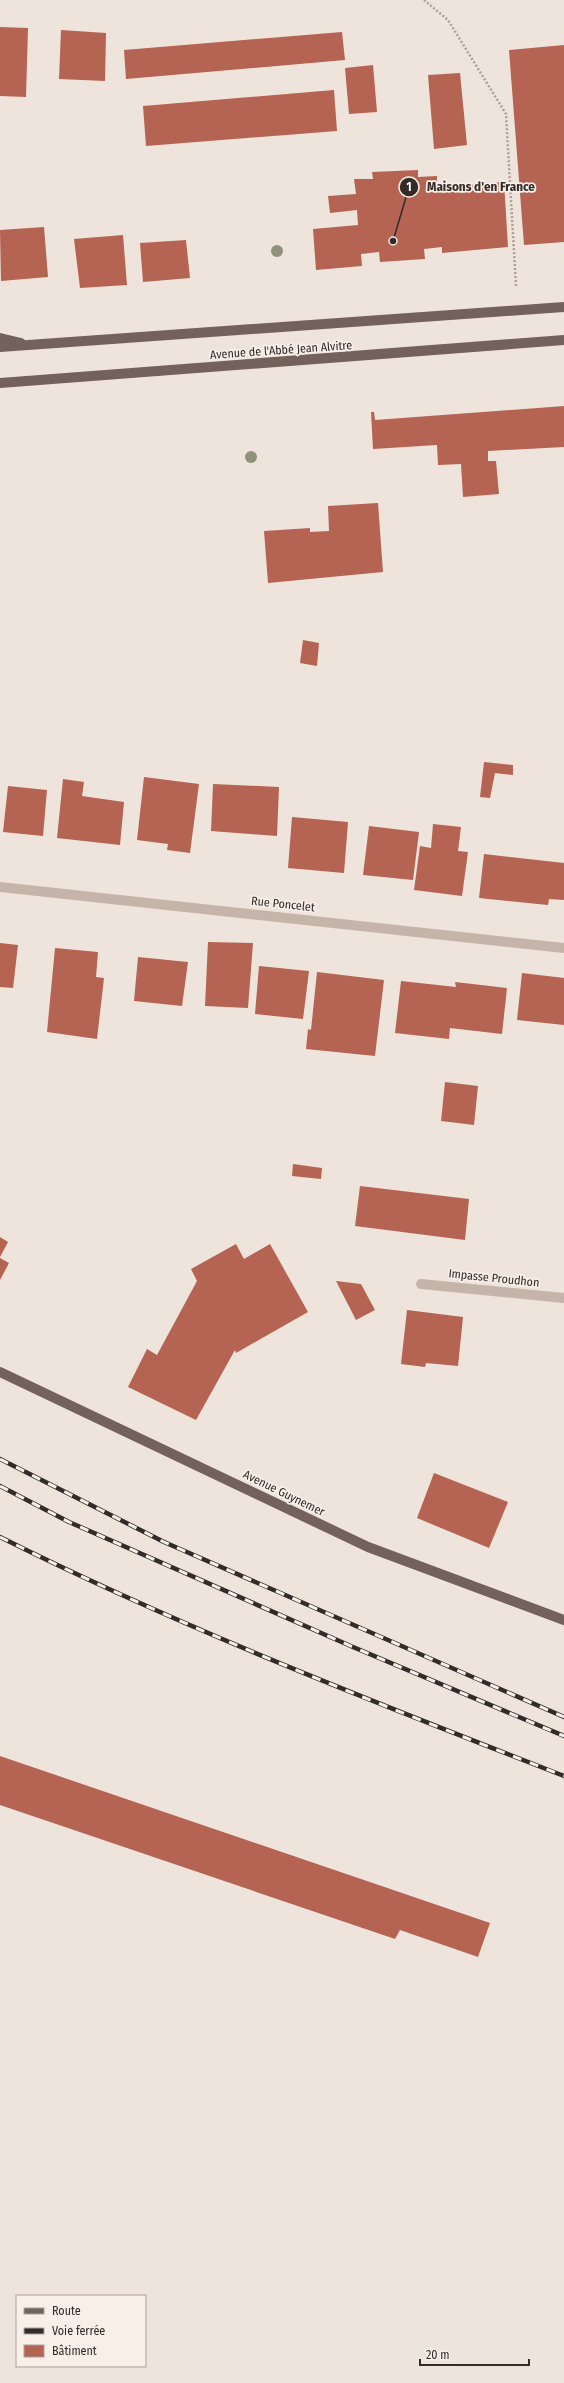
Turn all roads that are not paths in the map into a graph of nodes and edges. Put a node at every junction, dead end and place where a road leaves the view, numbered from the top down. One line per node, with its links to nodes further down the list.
1 (564, 306): 4 (main road, Avenue de l'Abbé Jean Alvitre)
2 (0, 338): 4 (main road)
3 (564, 340): 6 (main road, Avenue de l'Abbé Jean Alvitre)
4 (33, 346): 5 (main road, Avenue de l'Abbé Jean Alvitre)
5 (0, 347)
6 (0, 383)
7 (0, 887): 8 (street, Rue Poncelet)
8 (564, 948)
9 (421, 1284): 10 (street, Impasse Proudhon)
10 (564, 1298)
11 (0, 1372): 12 (main road, Avenue Guynemer)
12 (564, 1620)

